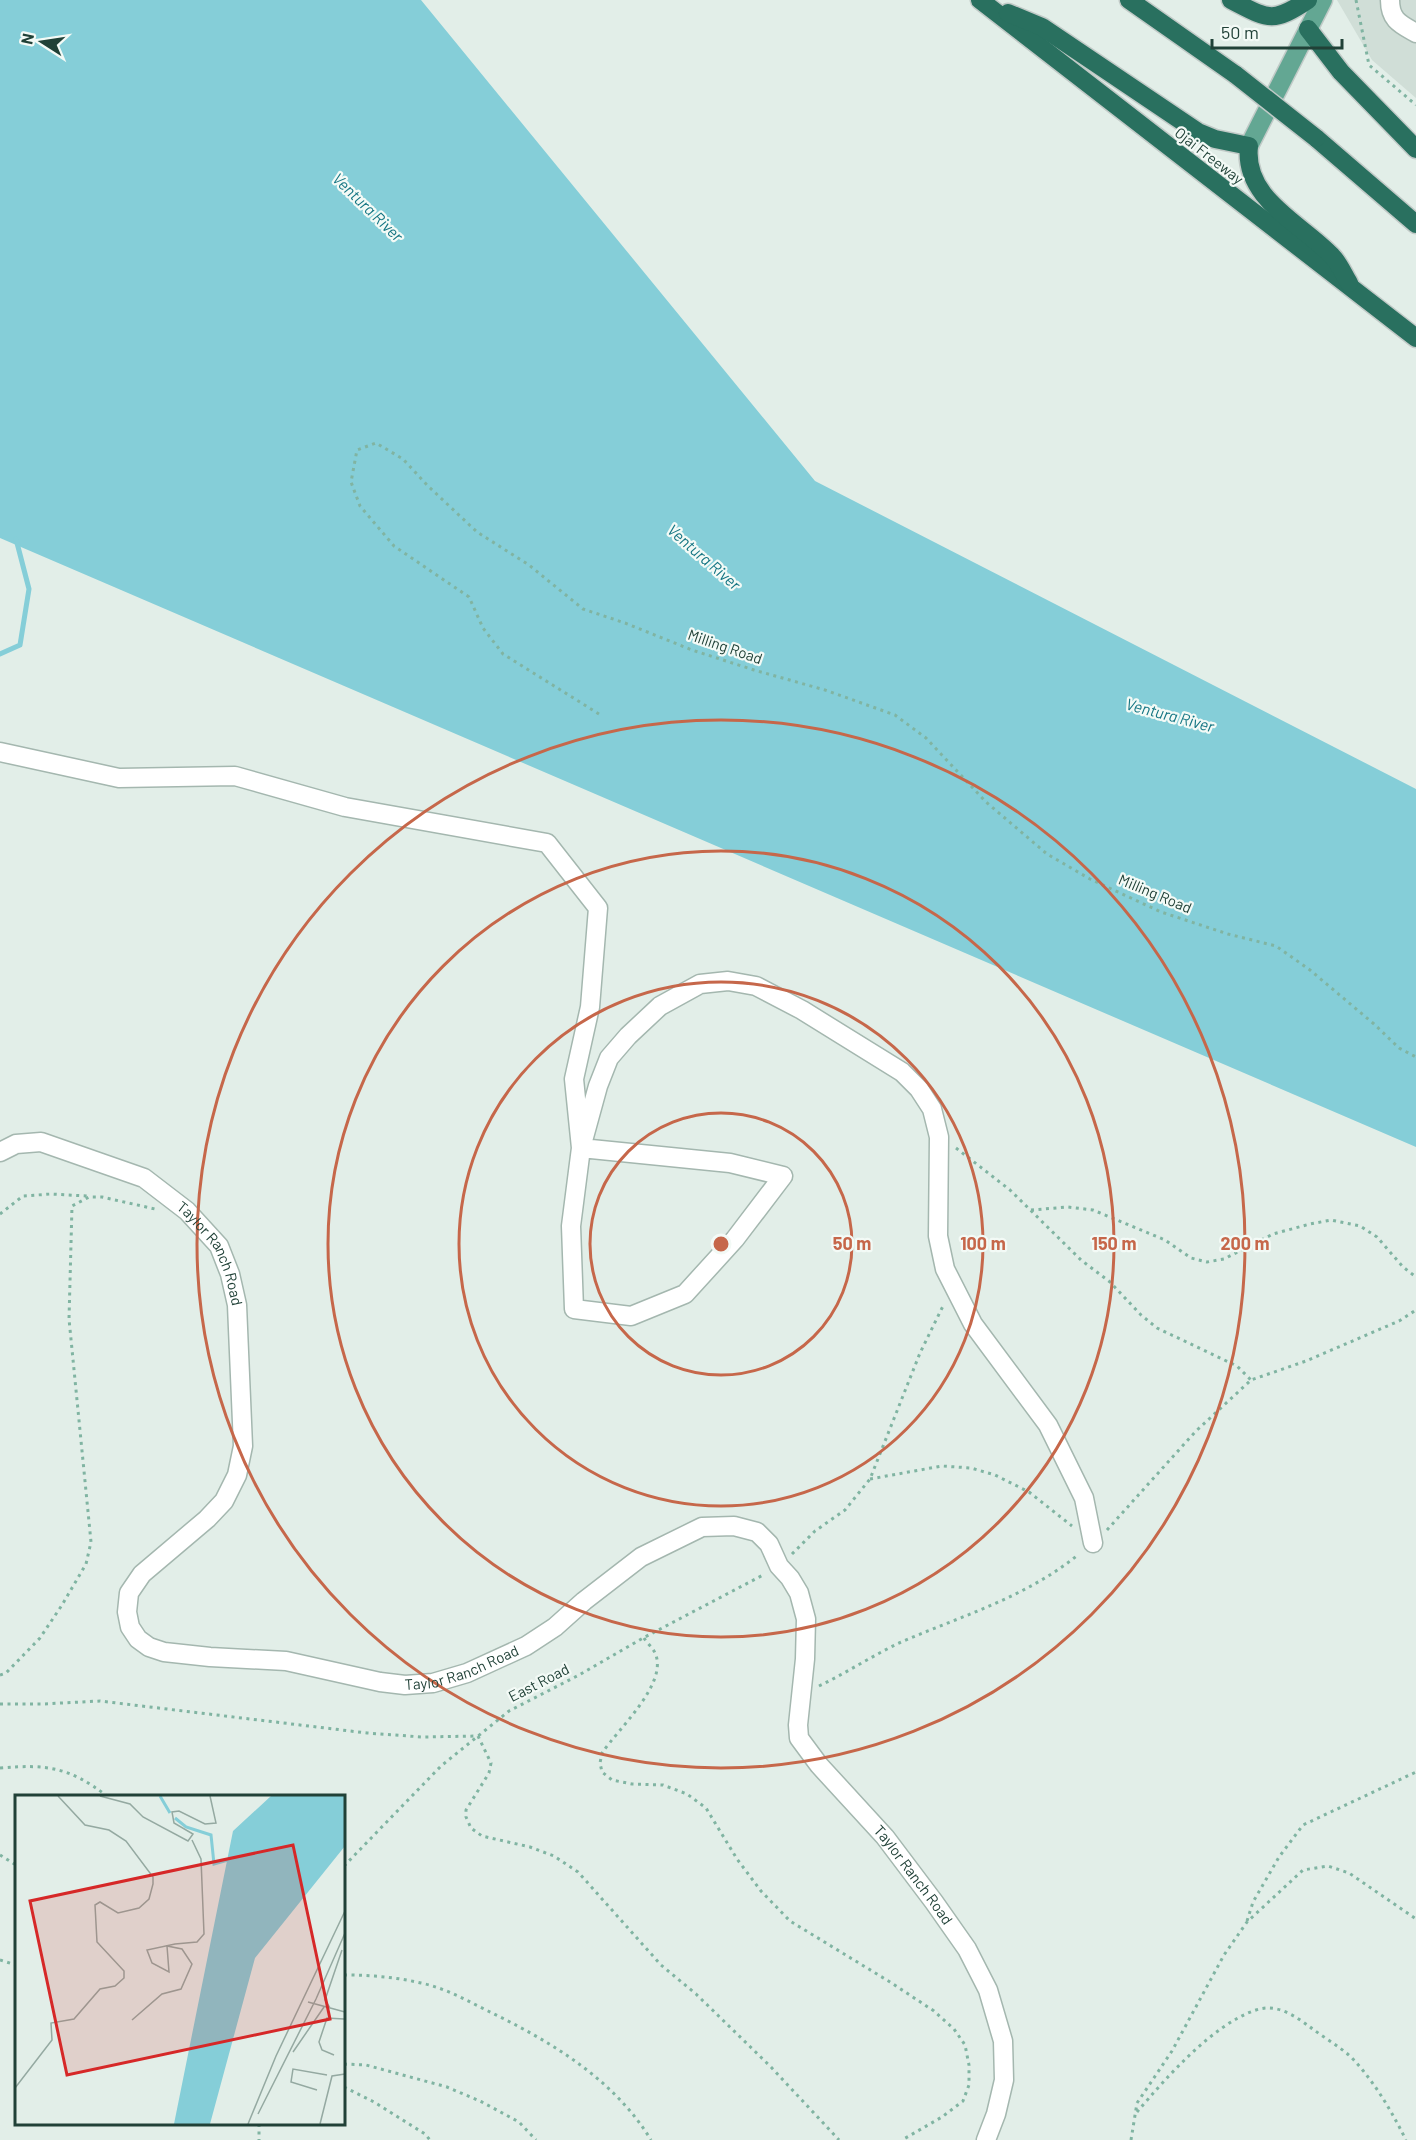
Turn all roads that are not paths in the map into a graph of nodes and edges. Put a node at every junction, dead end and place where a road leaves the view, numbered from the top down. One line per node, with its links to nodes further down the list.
1 (1129, 0): 11 (highway, bridge)
2 (1231, 0): 3 (highway)
3 (1308, 0)
4 (1323, 0): 7 (main road)
5 (1390, 0): 8 (street)
6 (983, 2): 9 (highway); 12 (highway, Ojai Freeway)
7 (1308, 30): 9 (main road); 10 (highway)
8 (1416, 33)
9 (1249, 146): 12 (highway)
10 (1416, 149)
11 (1416, 224)
12 (1355, 293): 13 (highway, Ojai Freeway)
13 (1416, 338)
14 (0, 752): 15 (street)
15 (581, 1148): 15 (street); 17 (street)
16 (0, 1152): 18 (street, Taylor Ranch Road)
17 (1093, 1543)
18 (986, 2140)

